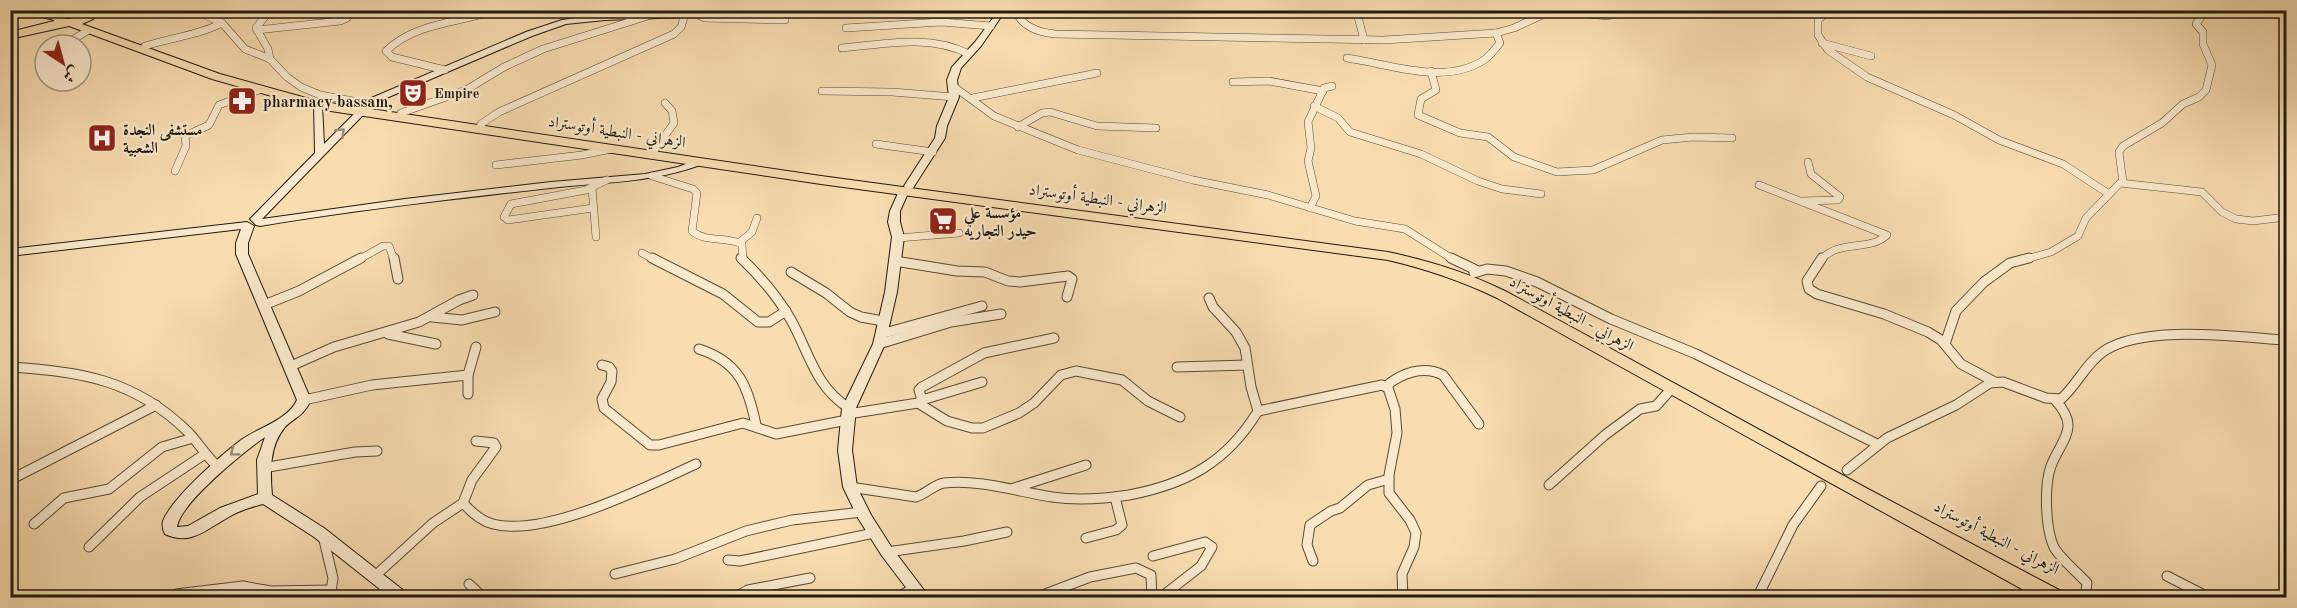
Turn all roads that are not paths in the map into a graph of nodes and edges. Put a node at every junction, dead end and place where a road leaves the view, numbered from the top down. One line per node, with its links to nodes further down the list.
1 (46, 10): 19 (street)
2 (270, 10): 25 (street)
3 (352, 10): 25 (street)
4 (497, 10): 37 (street)
5 (793, 10): 17 (street)
6 (1005, 10): 23 (street)
7 (1015, 10): 21 (street)
8 (1024, 10): 21 (street)
9 (1553, 10): 10 (street); 27 (street)
10 (1621, 10)
11 (1829, 10): 30 (street)
12 (2192, 10): 70 (street)
13 (27, 11): 19 (street)
14 (200, 11): 20 (street); 22 (street)
15 (1357, 11): 29 (street)
16 (685, 14): 17 (street); 18 (street); 53 (street)
17 (783, 14)
18 (652, 16): 37 (street); 52 (street)
19 (64, 17): 20 (highway, الزهراني - النبطية أوتوستراد); 28 (highway)
20 (93, 17): 26 (street); 31 (highway, الزهراني - النبطية أوتوستراد); 43 (highway, الزهراني - النبطية أوتوستراد)
21 (1021, 20): 29 (street)
22 (222, 23): 31 (street); 35 (street)
23 (991, 26): 24 (street); 33 (street)
24 (846, 28)
25 (257, 30): 35 (street)
26 (76, 33)
27 (1496, 33): 29 (street); 38 (street)
28 (10, 34)
29 (1364, 40)
30 (1822, 43): 34 (street); 75 (street)
31 (145, 46): 51 (highway, الزهراني - النبطية أوتوستراد)
32 (842, 48): 33 (street)
33 (969, 54): 41 (street)
34 (1871, 56)
35 (270, 58): 51 (street)
36 (1347, 58): 38 (street)
37 (445, 70): 51 (street)
38 (1431, 71): 56 (street)
39 (1097, 73): 47 (street)
40 (1233, 82): 45 (street)
41 (953, 86): 46 (street); 47 (street)
42 (1332, 86): 45 (street)
43 (259, 90): 49 (highway, الزهراني - النبطية أوتوستراد); 66 (street)
44 (822, 91): 46 (street)
45 (1323, 91): 50 (street)
46 (954, 97): 61 (street)
47 (973, 98): 54 (street)
48 (665, 103): 59 (street)
49 (317, 105): 51 (highway, الزهراني - النبطية أوتوستراد); 60 (street)
50 (1314, 106): 74 (street); 78 (street)
51 (361, 107): 52 (highway, الزهراني - النبطية أوتوستراد); 58 (highway, الزهراني - النبطية أوتوستراد); 60 (street, one-way to 51)
52 (401, 113): 53 (highway, الزهراني - النبطية أوتوستراد)
53 (481, 124): 59 (highway, الزهراني - النبطية أوتوستراد)
54 (1018, 128): 55 (street); 78 (street)
55 (1156, 128)
56 (1732, 138)
57 (876, 144): 61 (street)
58 (611, 149): 62 (highway, الزهراني - النبطية أوتوستراد); 65 (street)
59 (654, 151): 67 (highway, الزهراني - النبطية أوتوستراد)
60 (319, 152): 81 (street)
61 (933, 152): 73 (street)
62 (675, 158): 63 (highway, الزهراني - النبطية أوتوستراد); 68 (street)
63 (699, 162): 67 (highway, الزهراني - النبطية أوتوستراد); 68 (street)
64 (1808, 162): 76 (street)
65 (496, 165)
66 (175, 171)
67 (775, 171): 73 (highway, الزهراني - النبطية أوتوستراد)
68 (658, 175): 69 (street); 85 (street)
69 (607, 180): 72 (street); 81 (street)
70 (2122, 182): 75 (street); 79 (street)
71 (1759, 185): 76 (street)
72 (592, 188): 77 (street); 77 (street)
73 (907, 189): 84 (street); 90 (highway, الزهراني - النبطية أوتوستراد); 118 (highway, الزهراني - النبطية أوتوستراد)
74 (1540, 194)
75 (2109, 194): 106 (street)
76 (1798, 201): 106 (street)
77 (592, 208): 83 (street)
78 (1310, 208): 90 (street)
79 (2286, 217)
80 (757, 218): 85 (street)
81 (255, 222): 86 (street); 95 (street)
82 (959, 233): 84 (street)
83 (596, 237)
84 (898, 238): 88 (street)
85 (740, 242): 97 (street)
86 (10, 253)
87 (642, 253): 97 (street)
88 (895, 261): 93 (street); 101 (street)
89 (791, 272): 101 (street)
90 (1475, 272): 126 (highway, الزهراني - النبطية أوتوستراد); 133 (street)
91 (398, 279): 95 (street)
92 (473, 295): 100 (street)
93 (1067, 297)
94 (1209, 298): 109 (street)
95 (264, 305): 111 (street)
96 (982, 306): 101 (street)
97 (786, 311): 125 (street)
98 (495, 312): 100 (street)
99 (1001, 314): 101 (street)
100 (432, 317): 102 (street)
101 (881, 333): 125 (street)
102 (384, 334): 105 (street); 111 (street)
103 (1054, 338): 122 (street)
104 (2286, 340): 121 (street)
105 (436, 344)
106 (1945, 344): 116 (street)
107 (476, 347): 114 (street)
108 (699, 349): 130 (street)
109 (1248, 364): 113 (street); 124 (street)
110 (602, 365): 130 (street)
111 (291, 366): 120 (street)
112 (10, 367): 123 (street)
113 (1177, 367)
114 (468, 375): 119 (street); 120 (street)
115 (982, 382): 122 (street)
116 (1995, 382): 121 (street); 133 (street)
117 (1386, 386): 124 (street); 129 (street); 141 (street)
118 (1672, 388): 126 (highway, الزهراني - النبطية أوتوستراد); 143 (street)
119 (468, 394)
120 (304, 400): 128 (street)
121 (2055, 400): 181 (street)
122 (920, 402): 125 (street); 127 (street)
123 (156, 405): 131 (street); 142 (street)
124 (1258, 411): 147 (street)
125 (848, 414): 130 (street); 145 (street)
126 (1729, 416): 167 (highway, الزهراني - النبطية أوتوستراد); 180 (highway, الزهراني - النبطية أوتوستراد)
127 (1180, 417)
128 (283, 421): 138 (street, one-way to 138); 139 (street)
129 (1479, 423)
130 (756, 424)
131 (193, 438): 135 (street); 151 (street)
132 (476, 441): 149 (street)
133 (1877, 444): 140 (street)
134 (377, 452): 139 (street)
135 (205, 454): 138 (street); 156 (street)
136 (696, 464): 149 (street)
137 (1086, 465): 146 (street)
138 (216, 466): 148 (street)
139 (263, 468): 148 (street)
140 (1847, 470)
141 (1389, 479): 160 (street); 177 (street)
142 (10, 480)
143 (1549, 485)
144 (1821, 486): 178 (street)
145 (850, 487): 146 (street); 150 (street)
146 (1014, 488): 147 (street)
147 (1115, 497): 155 (street)
148 (265, 498): 154 (street)
149 (463, 503): 161 (street)
150 (862, 512): 153 (street); 162 (street)
151 (34, 524)
152 (1007, 532): 157 (street)
153 (874, 533): 157 (street); 159 (street)
154 (322, 536): 161 (street); 169 (street)
155 (1086, 538)
156 (89, 547)
157 (887, 552): 166 (street)
158 (1153, 556): 176 (street)
159 (729, 560)
160 (1313, 561)
161 (376, 574): 170 (street)
162 (615, 574)
163 (2167, 576): 182 (street)
164 (810, 578): 172 (street)
165 (469, 584): 171 (street)
166 (919, 592): 173 (street)
167 (2033, 592): 179 (highway, الزهراني - النبطية أوتوستراد)
168 (176, 594): 169 (street)
169 (331, 594)
170 (404, 597)
171 (484, 597)
172 (733, 597)
173 (897, 597)
174 (1035, 597): 175 (street)
175 (1152, 597)
176 (1160, 597)
177 (1403, 597)
178 (1757, 597)
179 (2056, 597)
180 (2071, 597)
181 (2085, 597)
182 (2210, 597)

